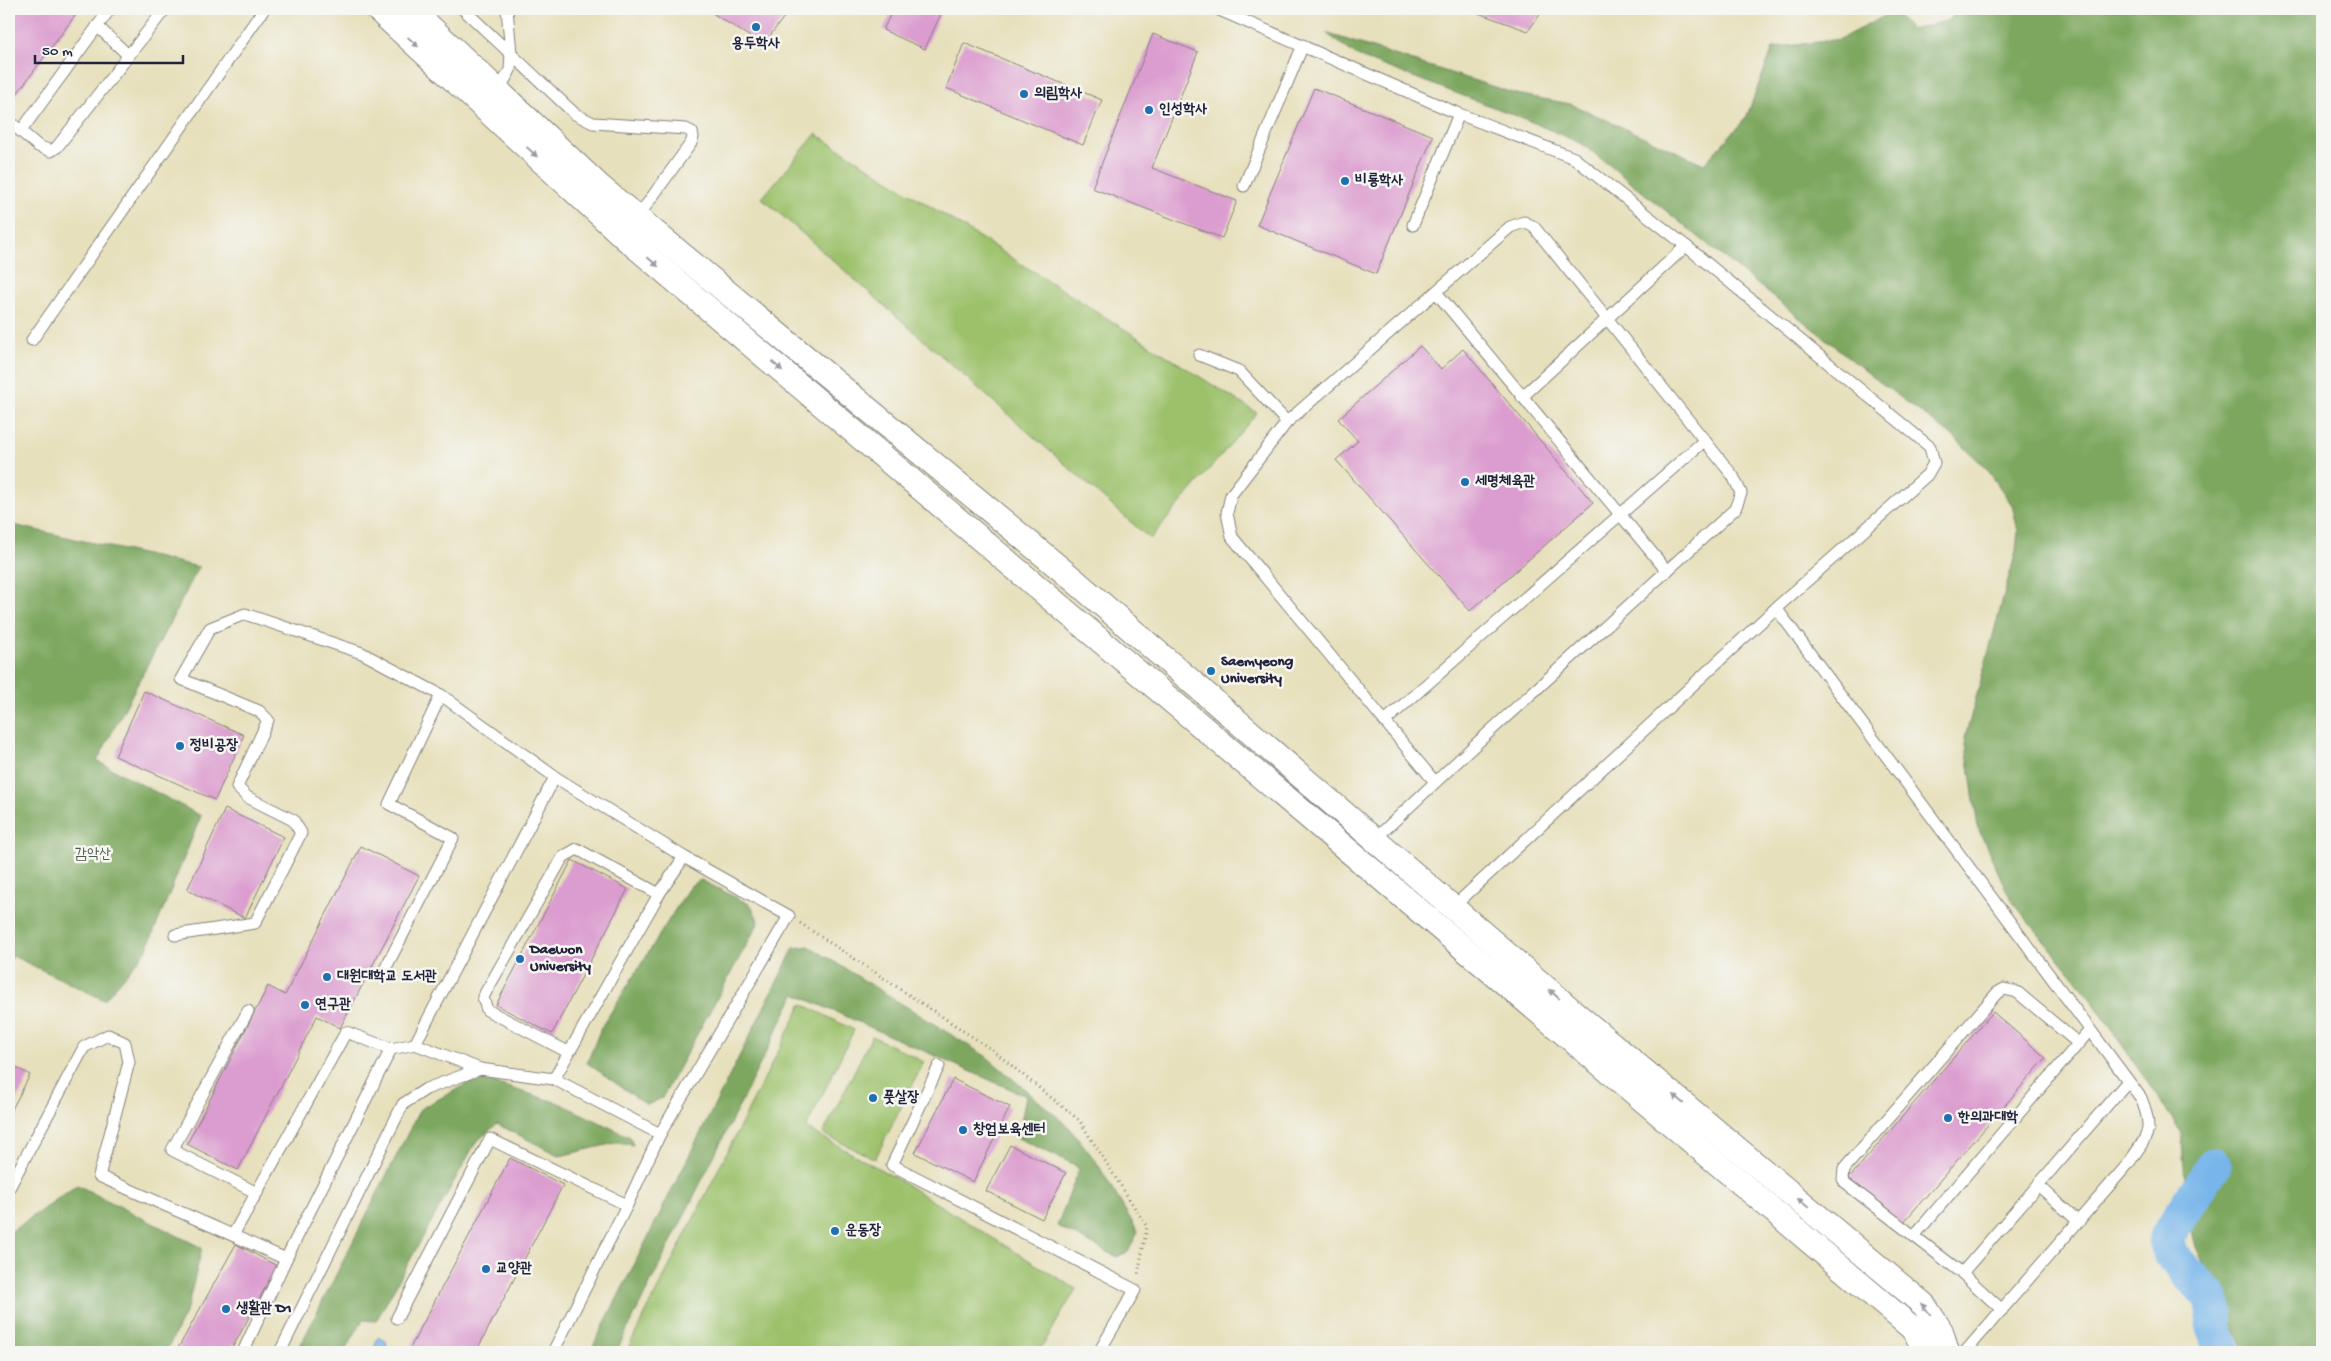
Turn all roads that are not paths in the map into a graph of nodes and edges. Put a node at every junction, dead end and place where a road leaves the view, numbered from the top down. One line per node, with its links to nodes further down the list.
1 (110, 9): 9 (lane)
2 (165, 9): 12 (lane)
3 (264, 9): 24 (lane)
4 (377, 9): 14 (street, one-way to 14)
5 (412, 9): 13 (street)
6 (464, 9): 11 (lane)
7 (507, 9): 11 (lane)
8 (1217, 9): 10 (lane)
9 (97, 26): 12 (lane); 17 (lane)
10 (1303, 45): 15 (lane); 18 (lane)
11 (511, 53): 13 (lane); 20 (lane)
12 (128, 55): 17 (lane)
13 (499, 90): 14 (street); 20 (street)
14 (484, 108): 20 (street, one-way to 20)
15 (1459, 114): 19 (lane); 21 (lane)
16 (9, 121): 17 (lane)
17 (21, 131)
18 (1244, 186)
19 (1413, 224)
20 (630, 228): 30 (street); 31 (street, one-way to 31)
21 (1686, 246): 23 (lane); 33 (lane)
22 (1436, 292): 23 (lane); 26 (lane); 27 (lane)
23 (1608, 317): 26 (lane); 28 (lane)
24 (32, 340)
25 (1199, 355): 27 (lane)
26 (1522, 397): 29 (lane)
27 (1287, 422): 35 (lane)
28 (1705, 440): 29 (lane); 32 (lane)
29 (1619, 514): 32 (lane); 35 (lane)
30 (1002, 521): 31 (street); 38 (street)
31 (984, 541): 40 (street)
32 (1666, 571): 37 (lane)
33 (1776, 608): 42 (lane); 48 (lane)
34 (441, 695): 36 (lane); 43 (lane); 44 (lane)
35 (1385, 721): 37 (lane)
36 (555, 777): 39 (lane); 49 (lane)
37 (1435, 782): 38 (lane)
38 (1375, 839): 40 (street); 42 (street)
39 (684, 857): 41 (lane); 57 (lane)
40 (1357, 857): 47 (street)
41 (659, 894): 52 (lane); 52 (lane)
42 (1454, 907): 46 (street, one-way to 42)
43 (175, 936)
44 (384, 971)
45 (248, 1011): 60 (lane)
46 (1576, 1014): 47 (street); 74 (street, one-way to 46)
47 (1559, 1030): 73 (street)
48 (2090, 1030): 50 (lane); 56 (lane)
49 (415, 1044): 51 (lane); 54 (lane)
50 (2079, 1044): 64 (lane); 64 (lane)
51 (391, 1049): 60 (lane); 65 (lane)
52 (568, 1052): 55 (lane)
53 (939, 1066): 72 (lane)
54 (480, 1069): 55 (lane); 70 (lane)
55 (554, 1079): 57 (lane)
56 (2128, 1081): 58 (lane); 62 (lane)
57 (660, 1134): 61 (lane)
58 (2038, 1185): 62 (lane); 66 (lane)
59 (9, 1188): 63 (lane)
60 (257, 1193): 63 (lane)
61 (628, 1205): 68 (lane); 71 (lane)
62 (2079, 1222): 67 (lane)
63 (233, 1235): 65 (lane)
64 (1914, 1236): 66 (lane)
65 (286, 1259): 69 (lane)
66 (1962, 1273): 67 (lane)
67 (2002, 1310): 75 (lane)
68 (397, 1318)
69 (243, 1352)
70 (280, 1352)
71 (553, 1352)
72 (1099, 1352)
73 (1924, 1352)
74 (1947, 1352)
75 (1965, 1352)

